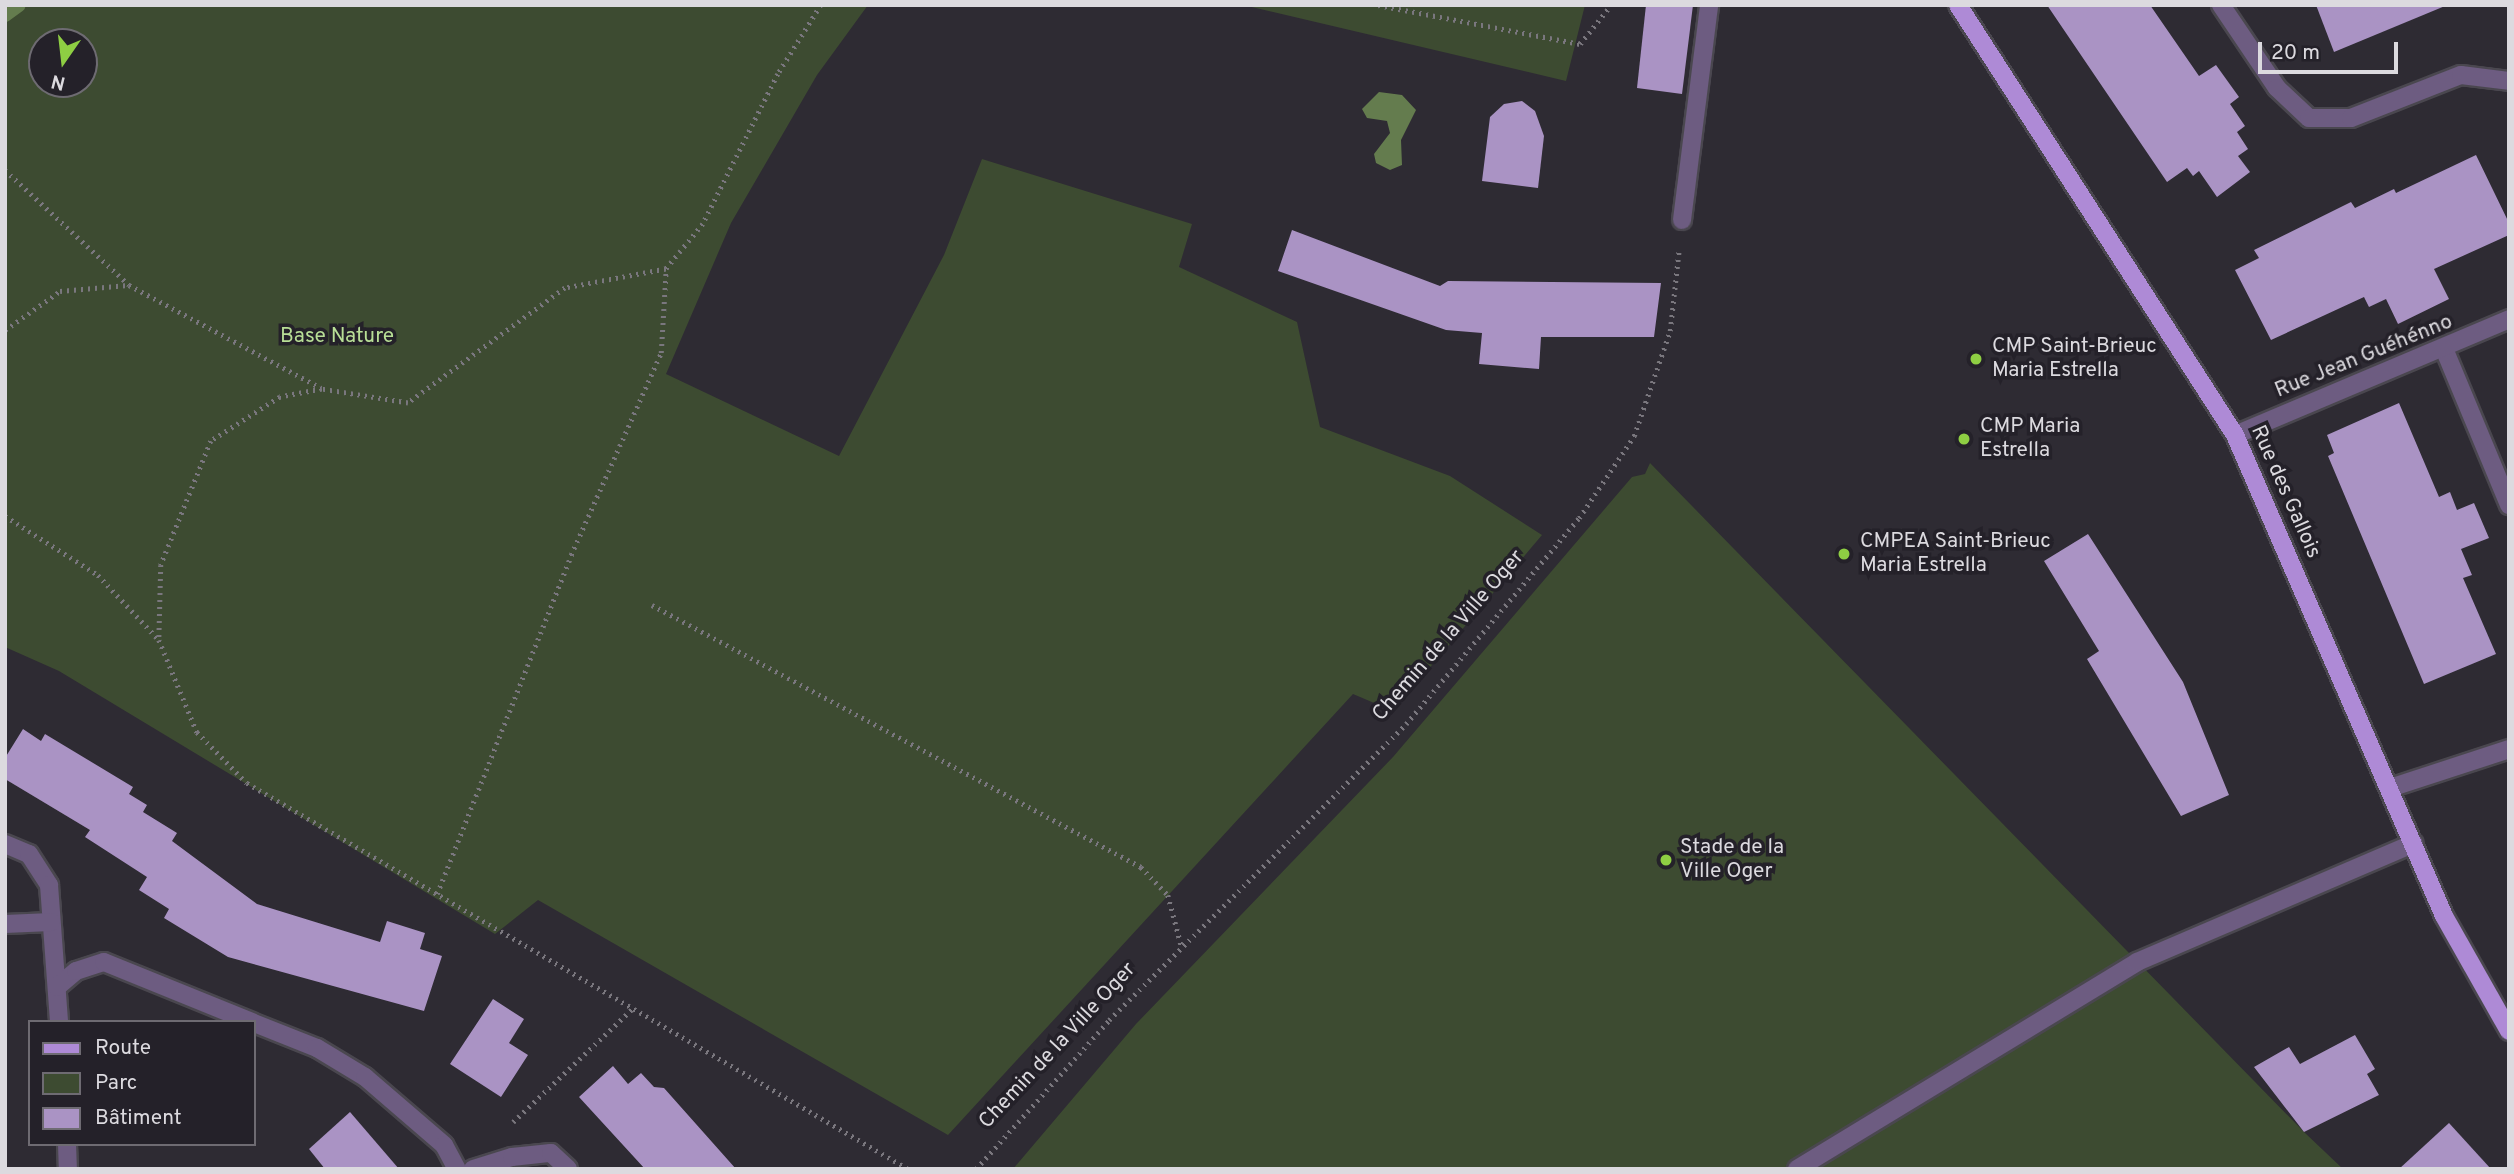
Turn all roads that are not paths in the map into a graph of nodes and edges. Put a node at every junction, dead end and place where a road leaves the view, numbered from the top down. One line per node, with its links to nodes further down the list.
1 (1709, 5): 5 (street)
2 (1958, 5): 8 (main road, Rue des Gallois)
3 (2221, 5): 4 (street)
4 (2509, 81)
5 (1682, 220)
6 (2509, 319): 7 (street, Rue Jean Guéhénno)
7 (2445, 351): 8 (street, Rue Jean Guéhénno); 9 (street)
8 (2235, 435): 11 (main road, Rue des Gallois)
9 (2509, 505)
10 (2509, 749): 11 (street)
11 (2390, 788): 12 (main road, Rue des Gallois)
12 (2414, 843): 20 (main road, Rue des Gallois); 26 (street)
13 (5, 844): 14 (street)
14 (51, 922): 15 (street); 16 (street)
15 (5, 924)
16 (57, 987): 17 (street); 18 (street)
17 (59, 1020)
18 (248, 1020)
19 (256, 1023): 23 (street)
20 (2509, 1031)
21 (66, 1146): 22 (street)
22 (68, 1169)
23 (457, 1169)
24 (474, 1169): 25 (street)
25 (568, 1169)
26 (1797, 1169)

